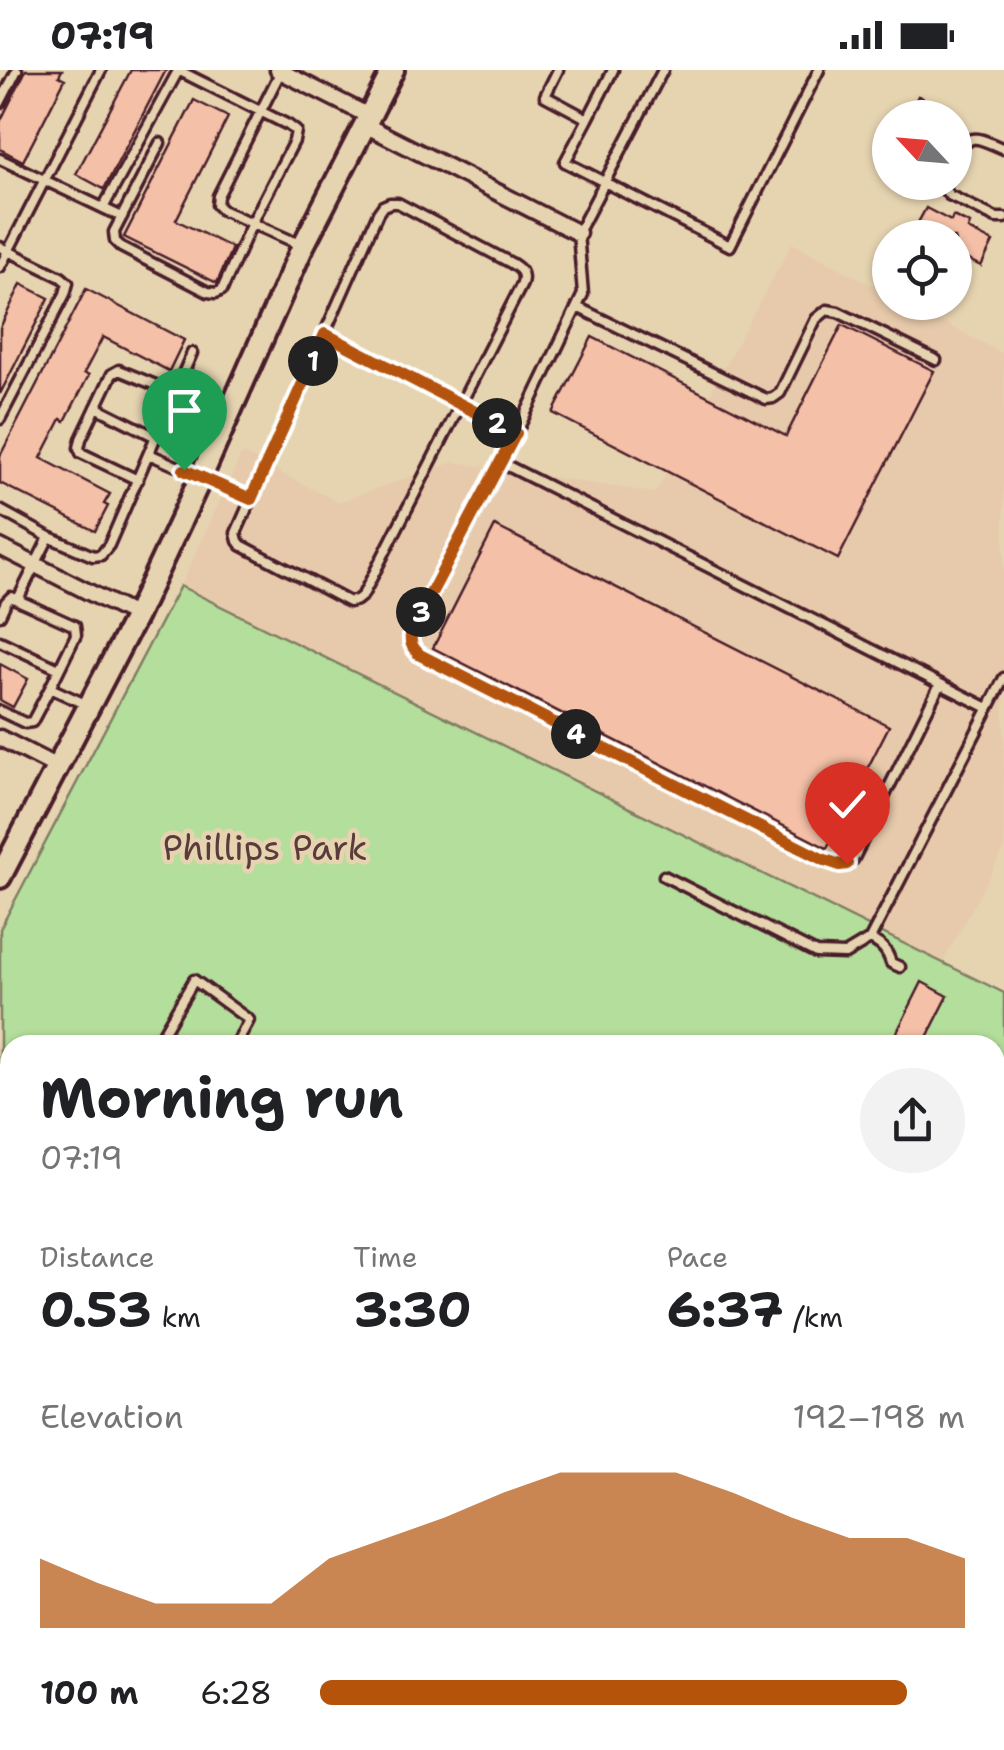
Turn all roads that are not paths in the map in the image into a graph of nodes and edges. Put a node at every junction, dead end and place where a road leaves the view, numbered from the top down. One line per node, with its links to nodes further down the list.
1 (17, 70): 10 (lane)
2 (100, 70): 18 (lane)
3 (178, 70): 11 (lane); 21 (lane)
4 (393, 70): 13 (main road)
5 (558, 70): 12 (lane)
6 (613, 70): 12 (lane)
7 (663, 70): 19 (lane)
8 (819, 70): 19 (lane)
9 (280, 71): 11 (lane); 13 (street)
10 (0, 103)
11 (261, 112): 24 (lane); 24 (lane)
12 (588, 119): 19 (lane)
13 (367, 121): 25 (street); 26 (main road)
14 (972, 139): 16 (lane)
15 (160, 143): 22 (lane)
16 (1004, 149)
17 (0, 159): 18 (lane)
18 (44, 180): 21 (lane); 27 (lane)
19 (605, 182): 25 (lane)
20 (960, 200): 23 (lane)
21 (103, 208): 22 (lane)
22 (122, 217): 24 (lane)
23 (1004, 218)
24 (252, 224): 26 (lane)
25 (578, 234): 29 (lane)
26 (304, 246): 41 (main road)
27 (4, 249): 28 (lane); 36 (lane)
28 (0, 267)
29 (577, 307): 32 (lane); 37 (lane)
30 (325, 334): 34 (lane); 34 (lane); 43 (lane)
31 (192, 353): 33 (lane)
32 (936, 360)
33 (175, 394): 35 (lane); 38 (lane)
34 (461, 404): 37 (lane); 43 (lane)
35 (96, 407): 38 (lane); 42 (lane)
36 (0, 420)
37 (516, 433): 40 (lane)
38 (156, 437): 39 (lane)
39 (150, 454): 41 (lane); 42 (lane)
40 (502, 463): 54 (lane); 54 (lane)
41 (202, 476): 43 (lane); 50 (main road)
42 (138, 480): 45 (lane)
43 (251, 499)
44 (0, 510): 45 (lane)
45 (49, 537): 47 (lane)
46 (0, 547): 47 (street)
47 (34, 564): 48 (lane); 50 (street)
48 (18, 599): 49 (lane); 52 (lane)
49 (0, 615)
50 (136, 616): 56 (main road)
51 (0, 641): 52 (lane)
52 (60, 669): 55 (lane)
53 (1004, 678): 57 (lane)
54 (940, 684): 57 (lane)
55 (50, 688): 56 (lane); 58 (lane)
56 (90, 705): 60 (main road)
57 (988, 708): 63 (lane)
58 (0, 711)
59 (0, 738): 60 (street)
60 (58, 767): 62 (main road)
61 (664, 876): 63 (lane)
62 (0, 877)
63 (870, 939): 64 (lane)
64 (900, 967)
65 (162, 1035): 66 (lane)
66 (241, 1035)

